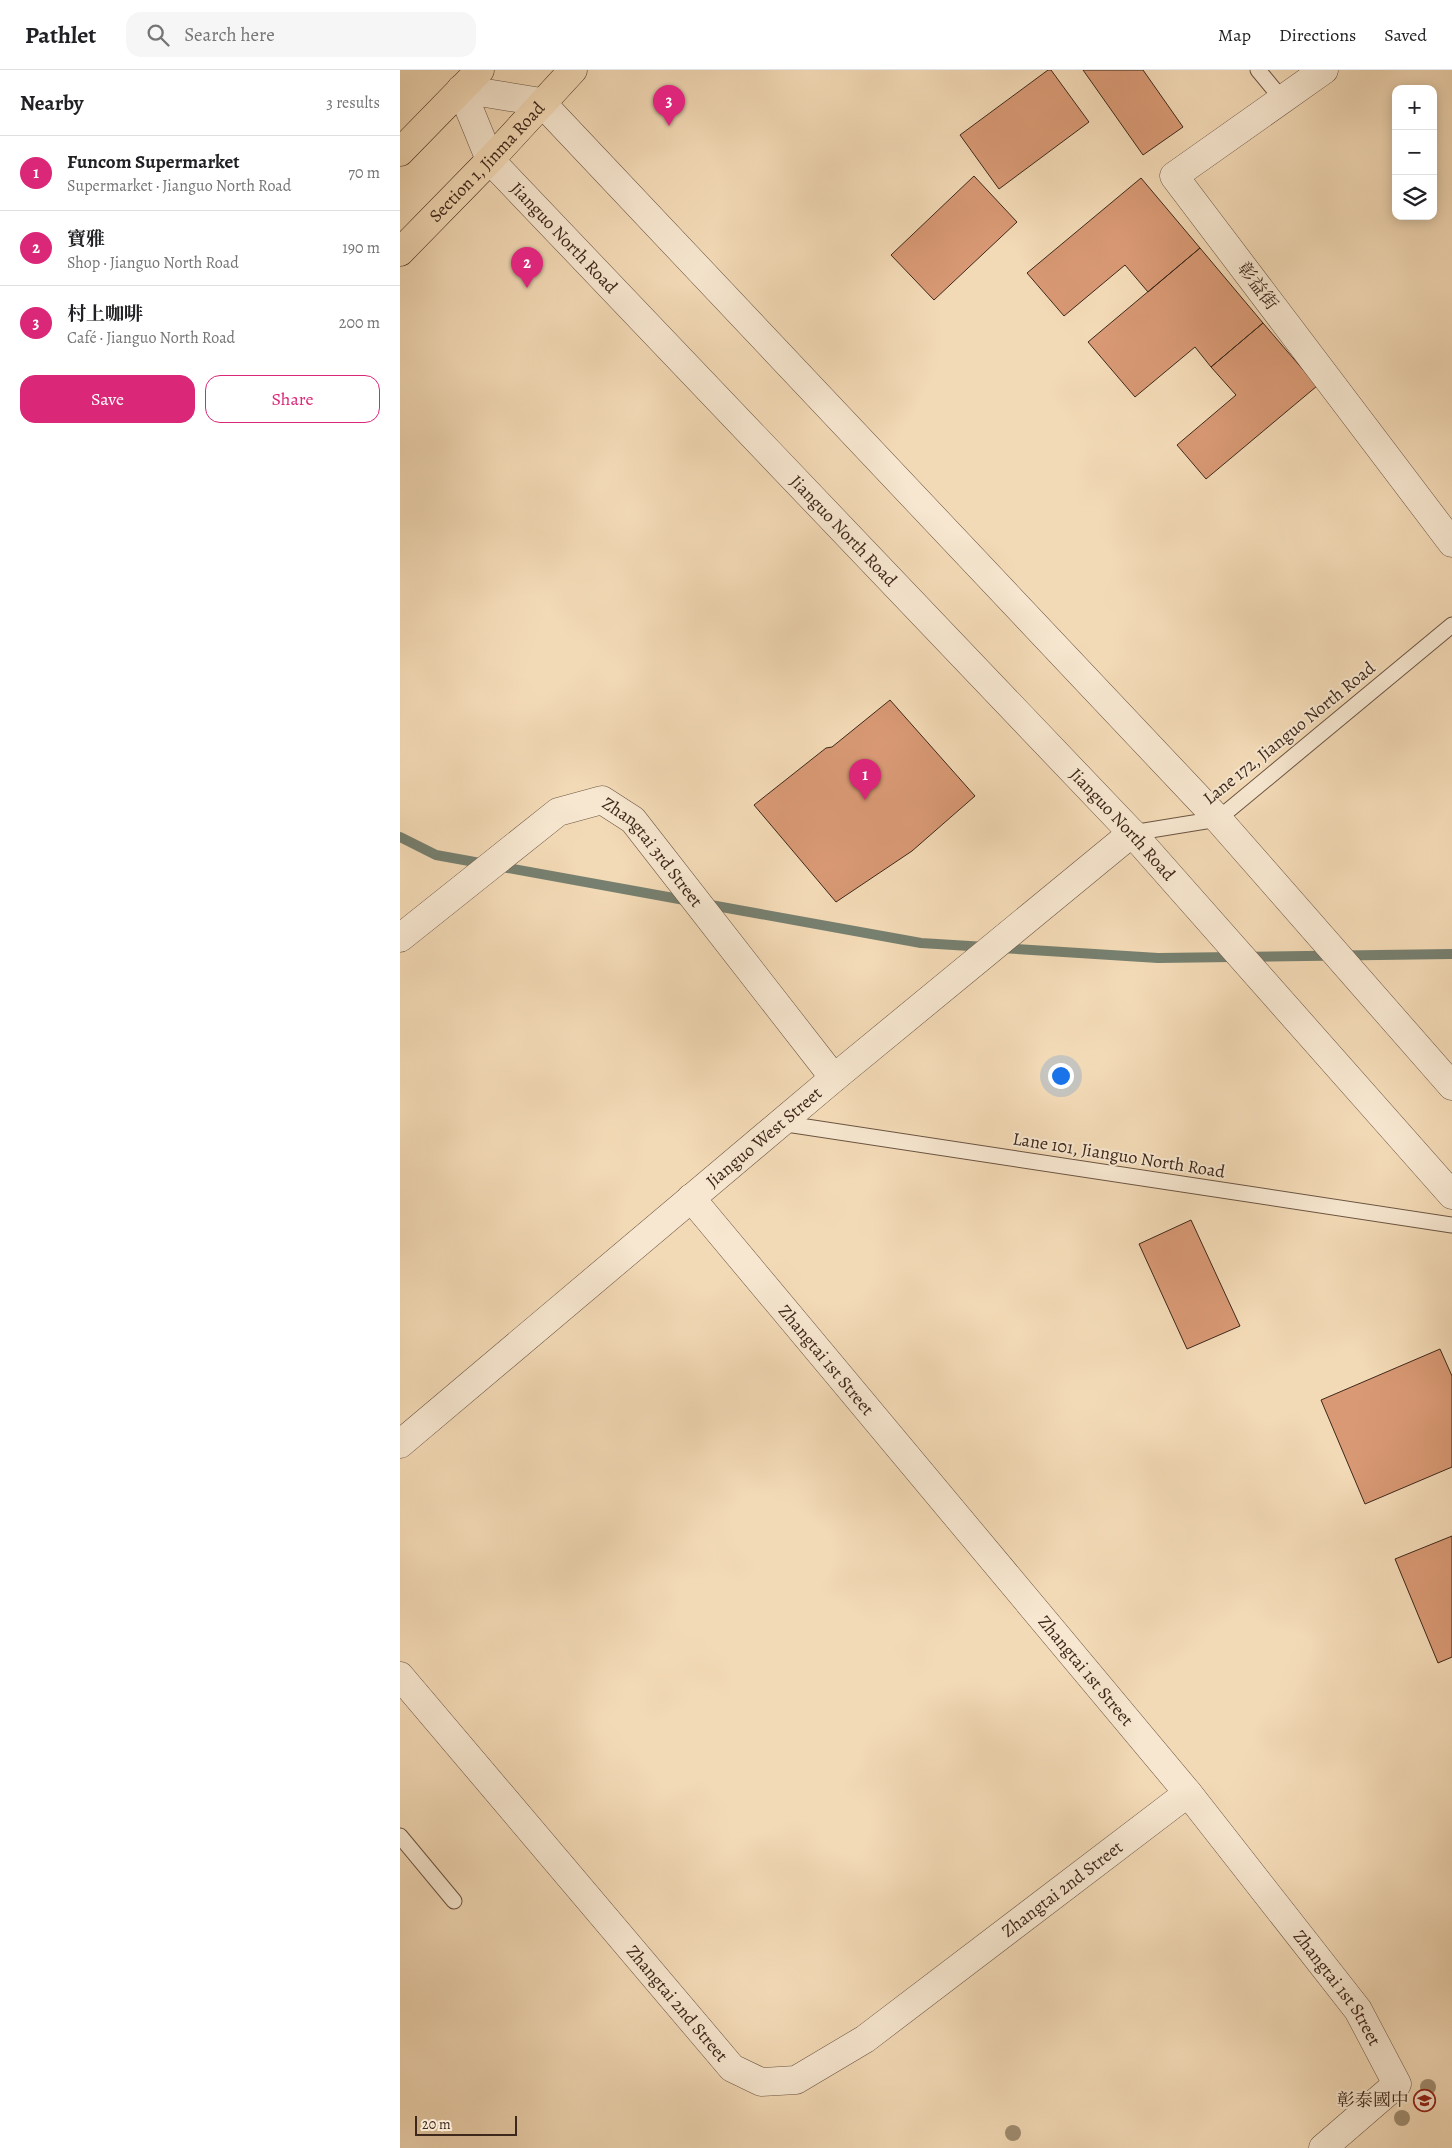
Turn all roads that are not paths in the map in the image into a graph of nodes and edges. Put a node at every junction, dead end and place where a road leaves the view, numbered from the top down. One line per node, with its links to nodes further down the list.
1 (480, 70): 5 (main road)
2 (573, 70): 7 (main road, Section 1, Jinma Road)
3 (1258, 70): 6 (lane)
4 (1324, 70): 6 (street, 彰益街)
5 (461, 89): 7 (street); 8 (main road); 9 (street, Jianguo North Road)
6 (1282, 99): 11 (street, 彰益街)
7 (541, 102): 9 (main road, Section 1, Jinma Road); 13 (street)
8 (400, 152)
9 (490, 160): 10 (main road, Section 1, Jinma Road); 14 (street, Jianguo North Road)
10 (400, 252)
11 (1452, 543)
12 (1452, 625): 13 (lane, Lane 172, Jianguo North Road)
13 (1218, 819): 14 (lane, Lane 172, Jianguo North Road); 17 (street)
14 (1132, 833): 16 (street, Jianguo West Street); 19 (street, Jianguo North Road)
15 (400, 938): 16 (street, Zhangtai 3rd Street)
16 (834, 1078): 18 (street, Jianguo West Street)
17 (1452, 1086)
18 (780, 1123): 20 (street, Jianguo West Street); 21 (lane, Lane 101, Jianguo North Road)
19 (1452, 1195)
20 (691, 1198): 22 (street, Jianguo West Street); 24 (street, Zhangtai 1st Street)
21 (1452, 1225)
22 (400, 1444)
23 (400, 1676): 24 (street, Zhangtai 2nd Street)
24 (1188, 1793): 27 (street, Zhangtai 1st Street)
25 (400, 1836): 26 (lane)
26 (454, 1901)
27 (1323, 2148)

